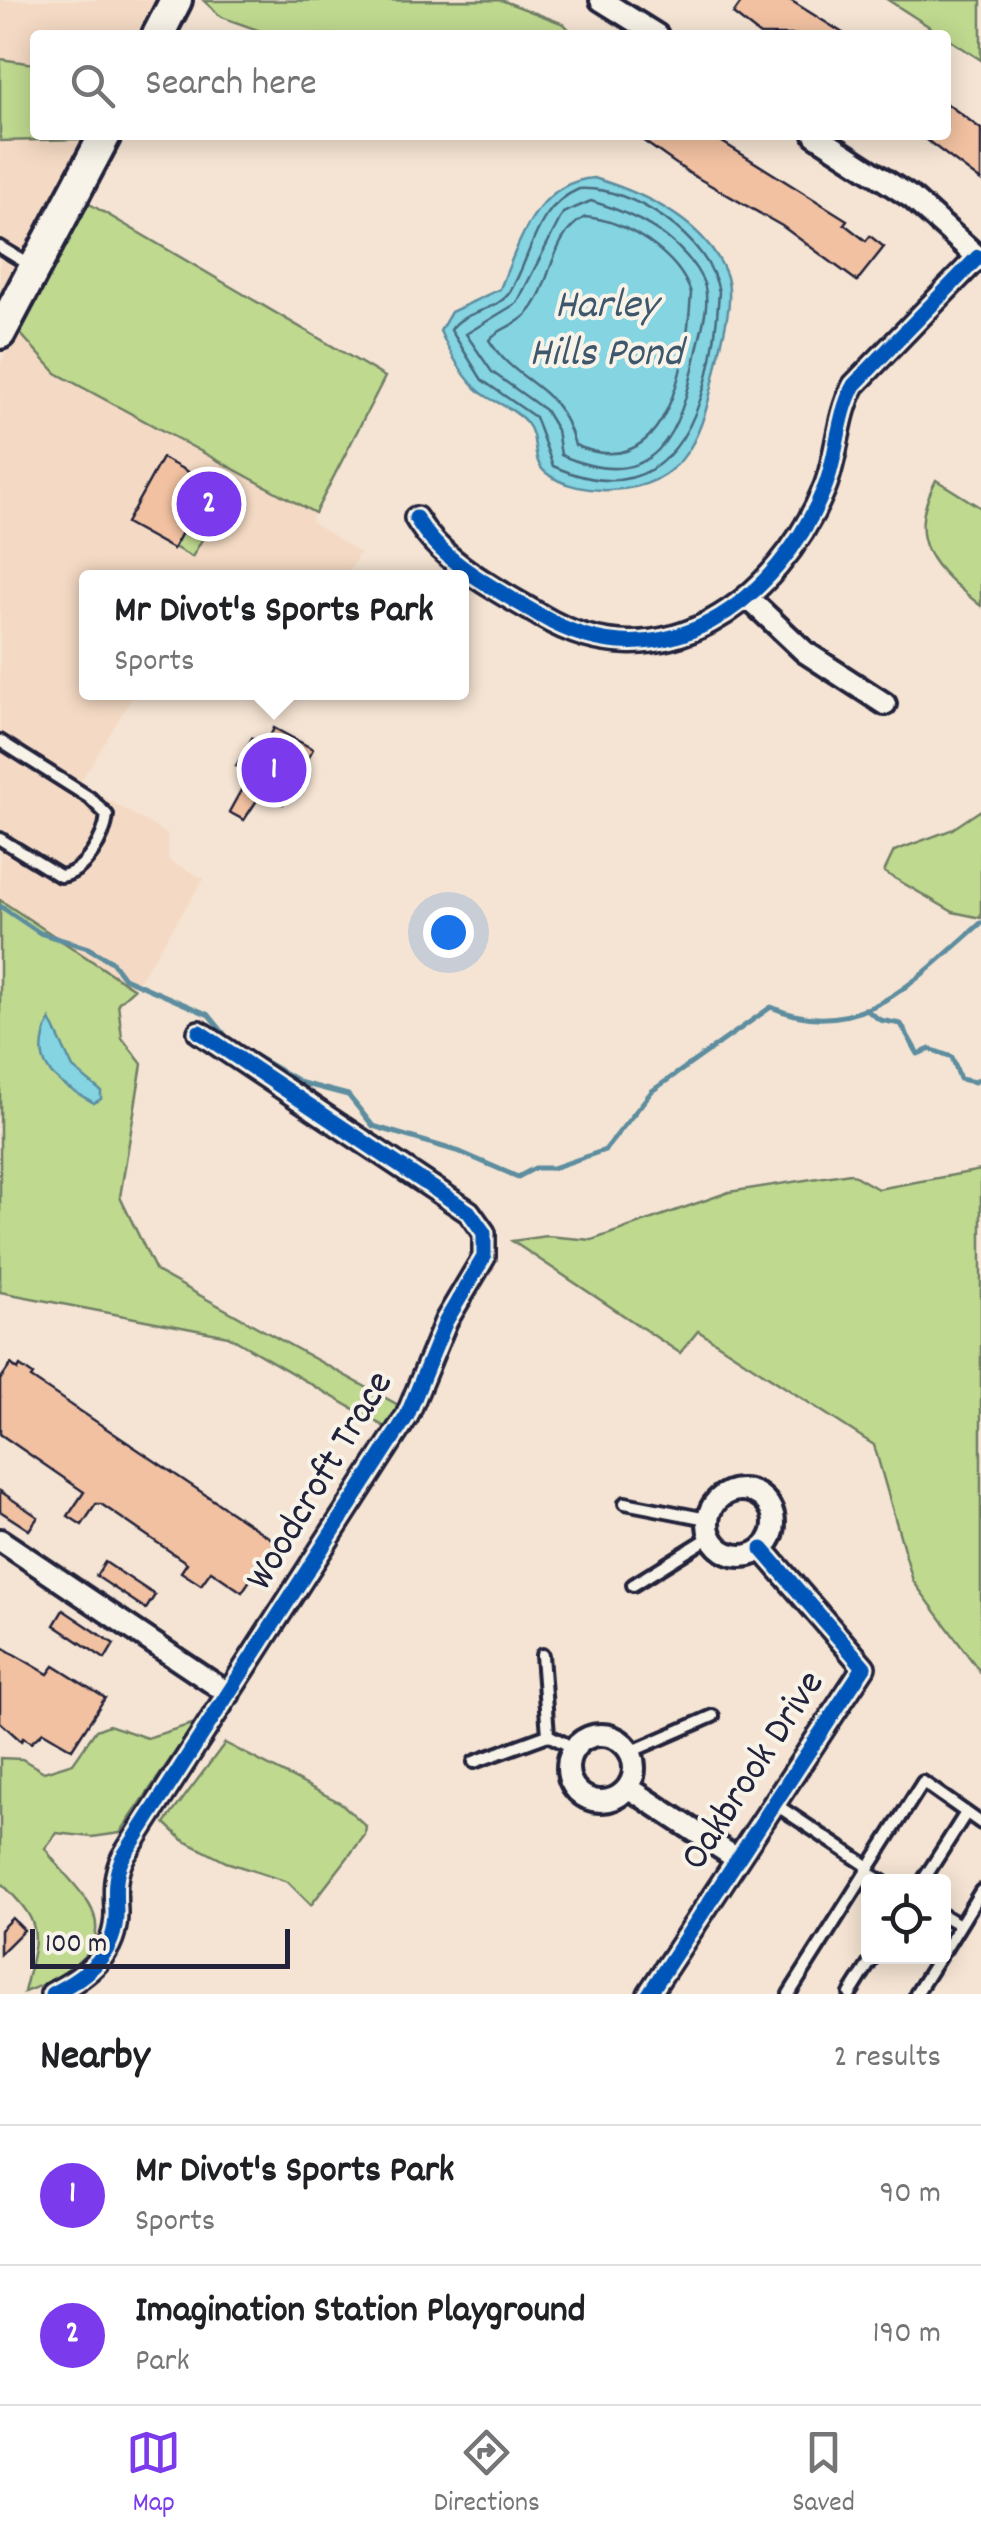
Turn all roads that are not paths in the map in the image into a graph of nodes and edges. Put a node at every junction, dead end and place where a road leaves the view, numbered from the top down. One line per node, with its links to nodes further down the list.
1 (176, 0): 3 (street)
2 (601, 0): 4 (street)
3 (161, 30)
4 (649, 30)
5 (102, 140): 9 (street)
6 (823, 140): 8 (street)
7 (0, 247): 9 (lane)
8 (980, 258): 14 (street)
9 (35, 268): 10 (street)
10 (0, 333)
11 (416, 518): 12 (street)
12 (469, 570)
13 (469, 570): 14 (street)
14 (748, 598): 15 (street)
15 (886, 704)
16 (0, 740): 17 (lane)
17 (0, 838)
18 (199, 1032): 25 (street, Woodcroft Trace)
19 (625, 1504): 20 (lane)
20 (709, 1528): 22 (street); 22 (street); 23 (lane)
21 (0, 1540): 25 (street)
22 (762, 1549): 32 (street, Oakbrook Drive)
23 (633, 1585)
24 (542, 1655): 27 (lane)
25 (229, 1694): 45 (street, Woodcroft Trace)
26 (713, 1716): 29 (lane)
27 (548, 1735): 28 (lane); 30 (lane)
28 (574, 1748): 29 (street); 31 (street)
29 (630, 1752): 31 (street)
30 (474, 1762)
31 (628, 1788): 35 (street)
32 (774, 1803): 35 (street, Oakbrook Drive); 36 (lane)
33 (966, 1813): 34 (lane); 36 (lane); 38 (lane)
34 (981, 1823)
35 (737, 1859): 46 (street, Oakbrook Drive)
36 (868, 1870): 37 (lane); 47 (lane)
37 (873, 1874)
38 (927, 1874)
39 (981, 1892): 41 (lane)
40 (951, 1920): 41 (lane)
41 (960, 1926): 42 (lane)
42 (951, 1940)
43 (869, 1964): 48 (lane)
44 (936, 1964): 49 (lane)
45 (52, 1994)
46 (649, 1994)
47 (789, 1994)
48 (850, 1994)
49 (916, 1994)

